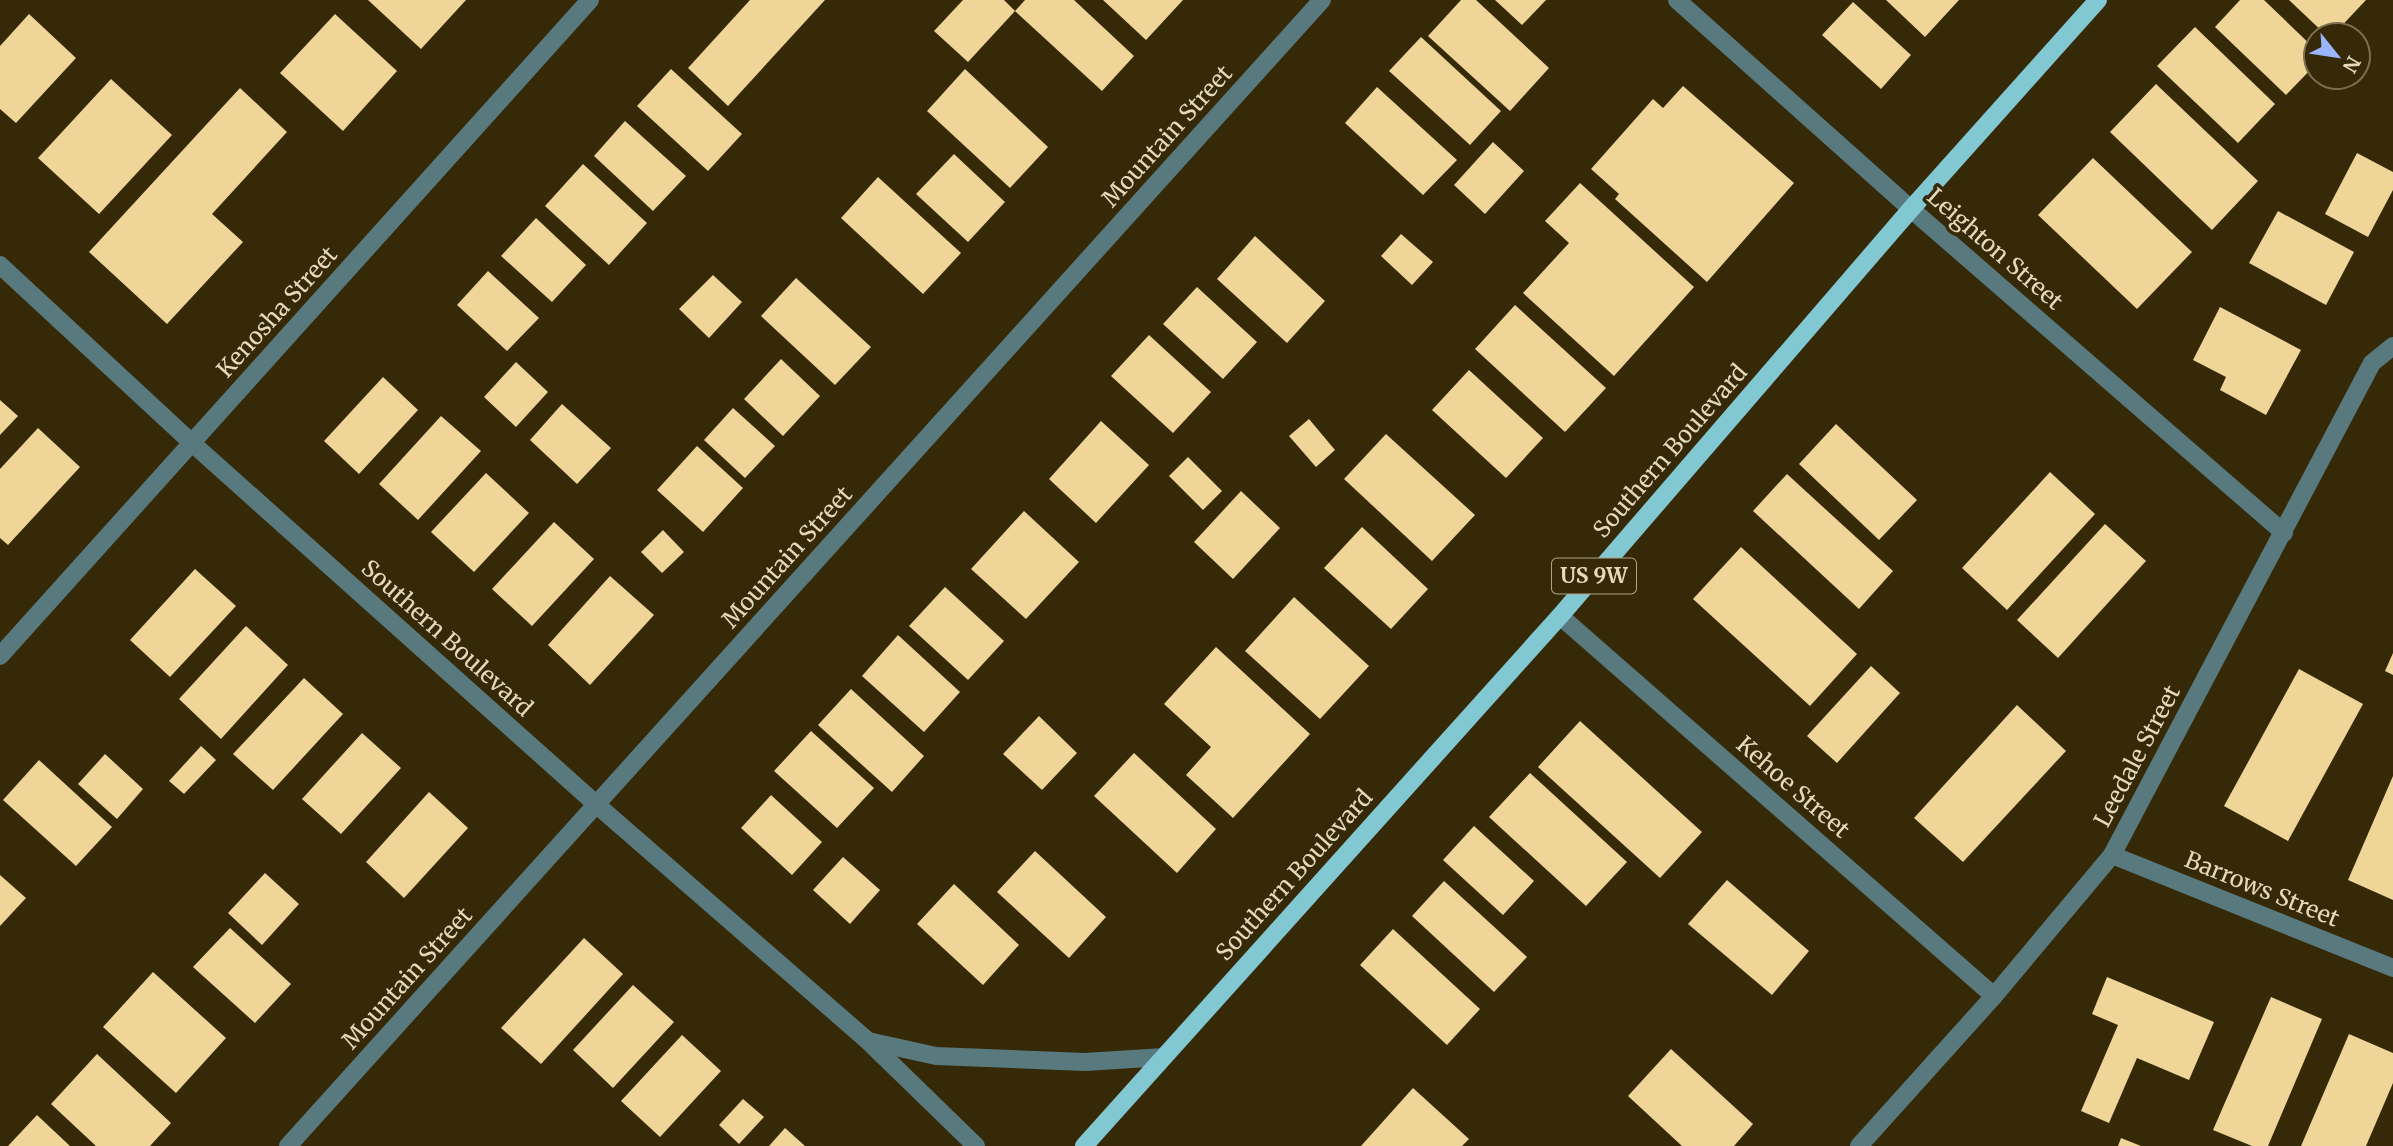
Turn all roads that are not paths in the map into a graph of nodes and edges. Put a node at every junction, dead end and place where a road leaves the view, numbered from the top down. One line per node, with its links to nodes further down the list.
1 (590, 0): 8 (street, Kenosha Street)
2 (1322, 0): 12 (street, Mountain Street)
3 (1677, 0): 5 (street, Leighton Street)
4 (2098, 0): 5 (main road, Southern Boulevard / US 9W)
5 (1911, 209): 9 (street, Leighton Street); 10 (main road, Southern Boulevard / US 9W)
6 (0, 265): 8 (street, Southern Boulevard)
7 (2393, 346): 9 (street, Leedale Street)
8 (192, 443): 11 (street, Kenosha Street); 12 (street, Southern Boulevard)
9 (2284, 533): 13 (street, Leedale Street)
10 (1560, 616): 15 (street, Kehoe Street); 17 (main road, Southern Boulevard / US 9W)
11 (0, 656)
12 (597, 805): 16 (street, Southern Boulevard); 18 (street, Mountain Street)
13 (2112, 855): 14 (street, Barrows Street); 15 (street, Leedale Street)
14 (2393, 968)
15 (1994, 996): 21 (street, Leedale Street)
16 (868, 1041): 17 (street, Southern Boulevard); 19 (street, Southern Boulevard)
17 (1164, 1057): 20 (main road, Southern Boulevard / US 9W)
18 (288, 1146)
19 (976, 1146)
20 (1084, 1146)
21 (1859, 1146)

